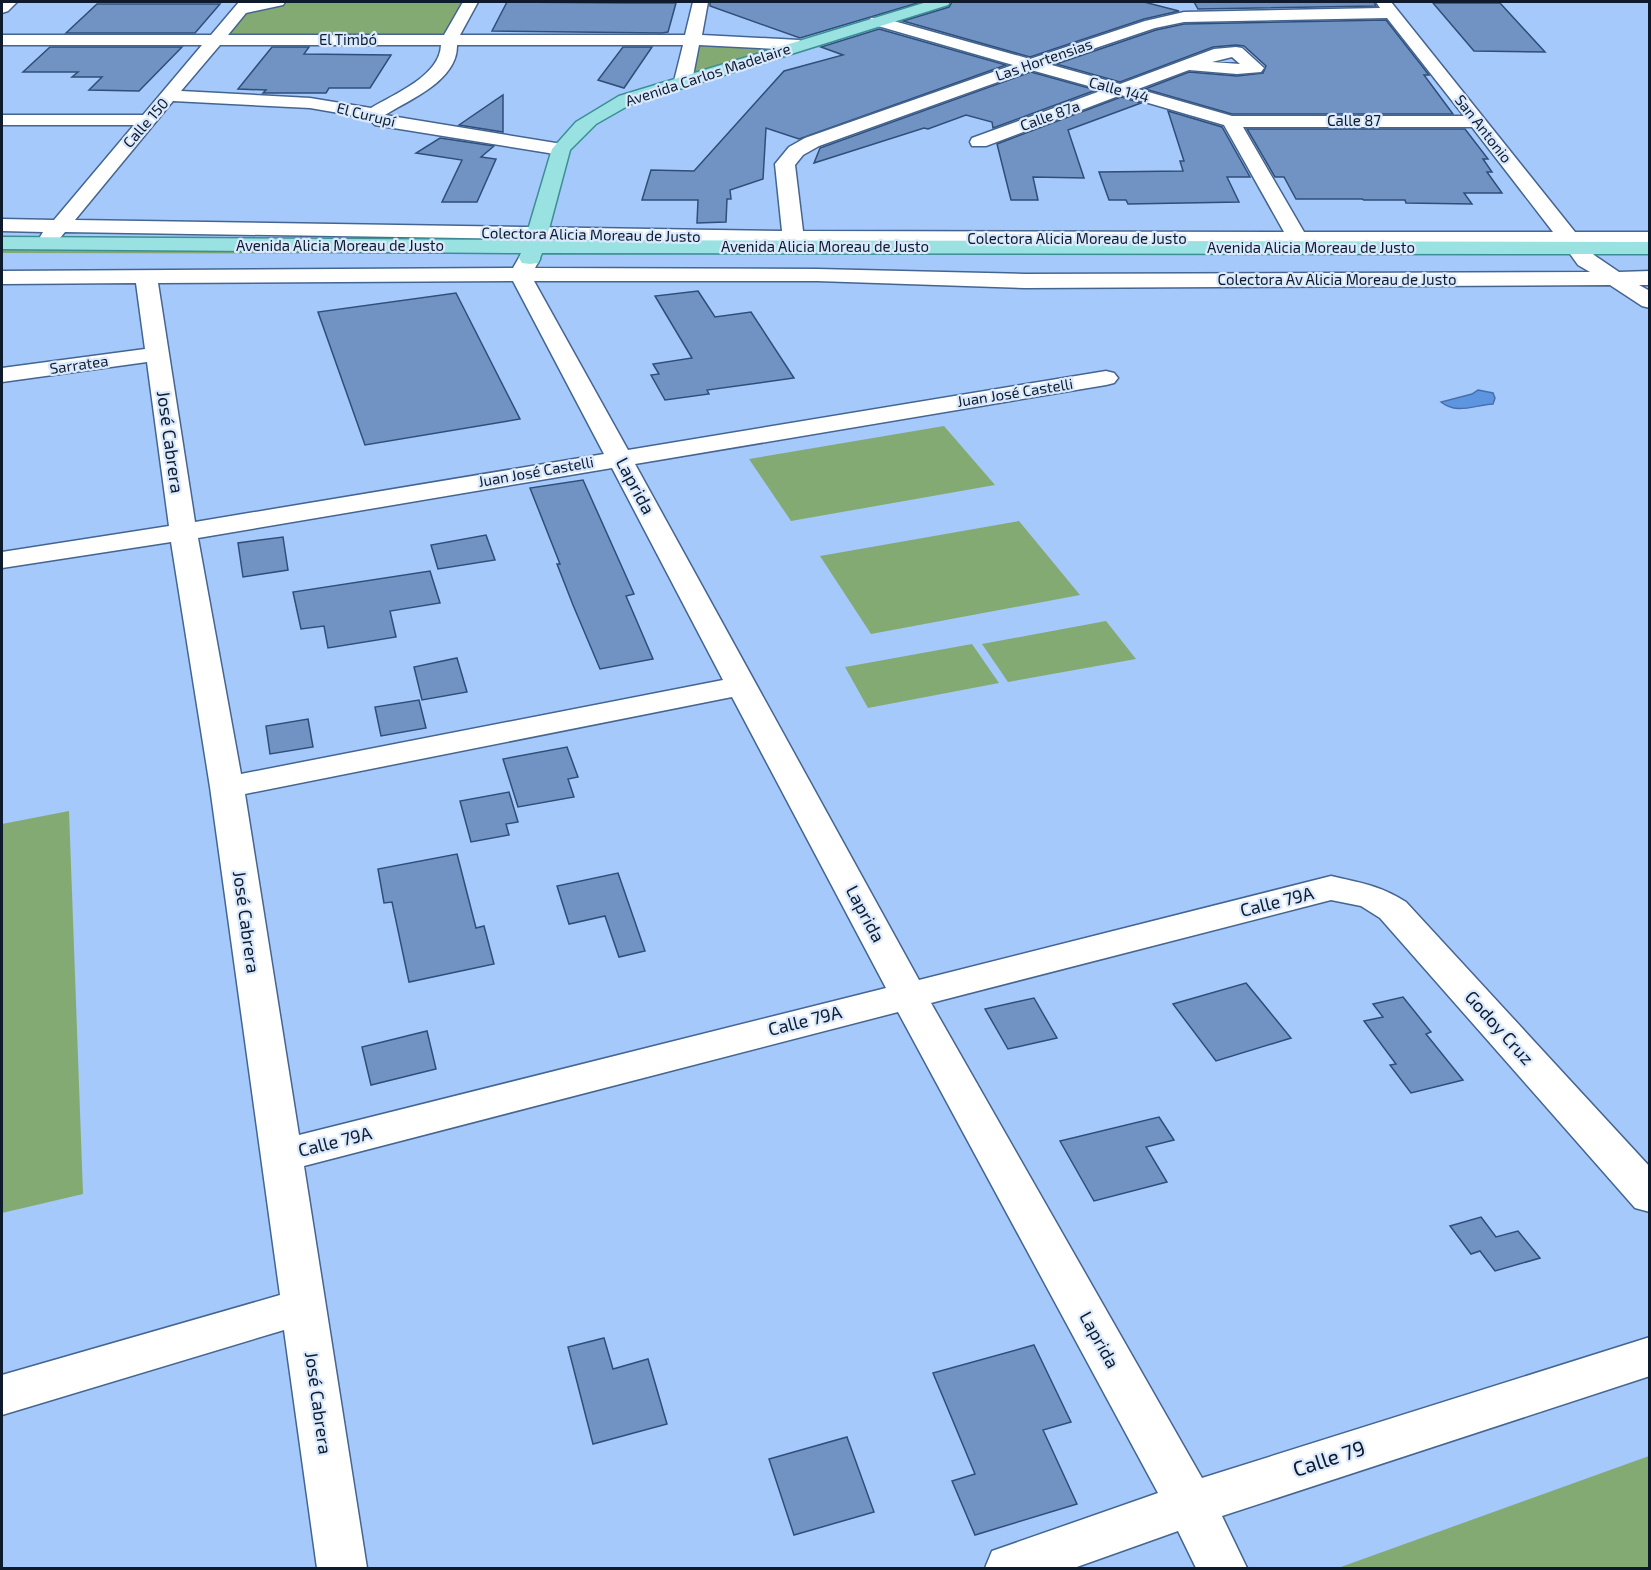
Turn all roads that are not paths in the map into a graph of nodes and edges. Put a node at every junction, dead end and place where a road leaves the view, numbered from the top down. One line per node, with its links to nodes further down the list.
1 (9, 2): 8 (street)
2 (277, 2): 6 (street)
3 (470, 2): 13 (street)
4 (701, 2): 10 (street)
5 (942, 2): 9 (main road, Avenida Carlos Madelaire)
6 (244, 5): 12 (street, Calle 150)
7 (1388, 7): 16 (street, Las Hortensias); 24 (street, San Antonio)
8 (2, 8)
9 (877, 21): 14 (main road, Avenida Carlos Madelaire); 16 (street, Calle 144)
10 (694, 39): 13 (street, El Timbó); 14 (street); 17 (street)
11 (2, 40): 12 (street, El Timbó)
12 (216, 40): 13 (street, El Timbó); 19 (street, Calle 150)
13 (449, 40): 20 (street)
14 (799, 45): 17 (main road, Avenida Carlos Madelaire)
15 (1188, 64): 18 (street, Calle 87a)
16 (1029, 65): 18 (street, Calle 144); 29 (street, Las Hortensias)
17 (683, 81): 26 (main road, Avenida Carlos Madelaire)
18 (1120, 90): 23 (street, Calle 144); 25 (street, Calle 87a)
19 (170, 96): 20 (street, El Curupí); 22 (street, Calle 150)
20 (374, 114): 26 (street, El Curupí)
21 (2, 120): 22 (street)
22 (147, 120): 28 (street, Calle 150)
23 (1231, 121): 24 (street, Calle 87); 31 (street)
24 (1477, 122): 35 (street, San Antonio)
25 (979, 142)
26 (561, 149): 36 (main road, Avenida Carlos Madelaire)
27 (2, 225): 28 (street, Colectora Alicia Moreau de Justo)
28 (61, 225): 33 (street, Calle 150); 36 (street, Colectora Alicia Moreau de Justo)
29 (793, 237): 31 (street, Colectora Alicia Moreau de Justo); 36 (street, Colectora Alicia Moreau de Justo)
30 (1650, 238): 35 (street, Colectora Alicia Moreau de Justo)
31 (1298, 239): 35 (street, Colectora Alicia Moreau de Justo)
32 (2, 243): 33 (main road, Avenida Alicia Moreau de Justo)
33 (45, 244): 36 (main road, Avenida Alicia Moreau de Justo)
34 (1650, 248): 35 (main road, Avenida Alicia Moreau de Justo)
35 (1578, 251): 36 (main road, Avenida Alicia Moreau de Justo); 38 (main road, Avenida Alicia Moreau de Justo); 41 (street, San Antonio)
36 (530, 253): 37 (main road, Avenida Alicia Moreau de Justo); 39 (street, Colectora Alicia Moreau de Justo); 43 (street, Colectora Alicia Moreau de Justo); 48 (street, Laprida)
37 (2, 257)
38 (1650, 260)
39 (146, 276): 40 (street, Colectora Alicia Moreau de Justo); 45 (street, José Cabrera)
40 (2, 277)
41 (1611, 277): 42 (street, Colectora Av Alicia Moreau de Justo); 43 (street, Colectora Av Alicia Moreau de Justo); 44 (street, San Antonio)
42 (1650, 278)
43 (1025, 281)
44 (1650, 301)
45 (157, 354): 46 (street, Sarratea); 49 (street, José Cabrera)
46 (2, 375)
47 (1106, 378): 48 (street, Juan José Castelli)
48 (620, 458): 49 (street, Juan José Castelli); 51 (street, Laprida)
49 (183, 532): 50 (street, Juan José Castelli); 52 (street, José Cabrera)
50 (2, 560)
51 (742, 686): 52 (street); 54 (street, Laprida)
52 (227, 787): 55 (street, José Cabrera)
53 (1331, 888): 54 (street, Calle 79A); 56 (street, Godoy Cruz)
54 (908, 995): 55 (street, Calle 79A); 60 (street, Laprida)
55 (280, 1156): 57 (street, José Cabrera)
56 (1650, 1196)
57 (304, 1306): 59 (street); 61 (street, José Cabrera)
58 (1650, 1356): 60 (street, Calle 79)
59 (2, 1395)
60 (1190, 1504): 62 (street, Calle 79); 63 (street, Laprida)
61 (342, 1569)
62 (1010, 1569)
63 (1222, 1569)

